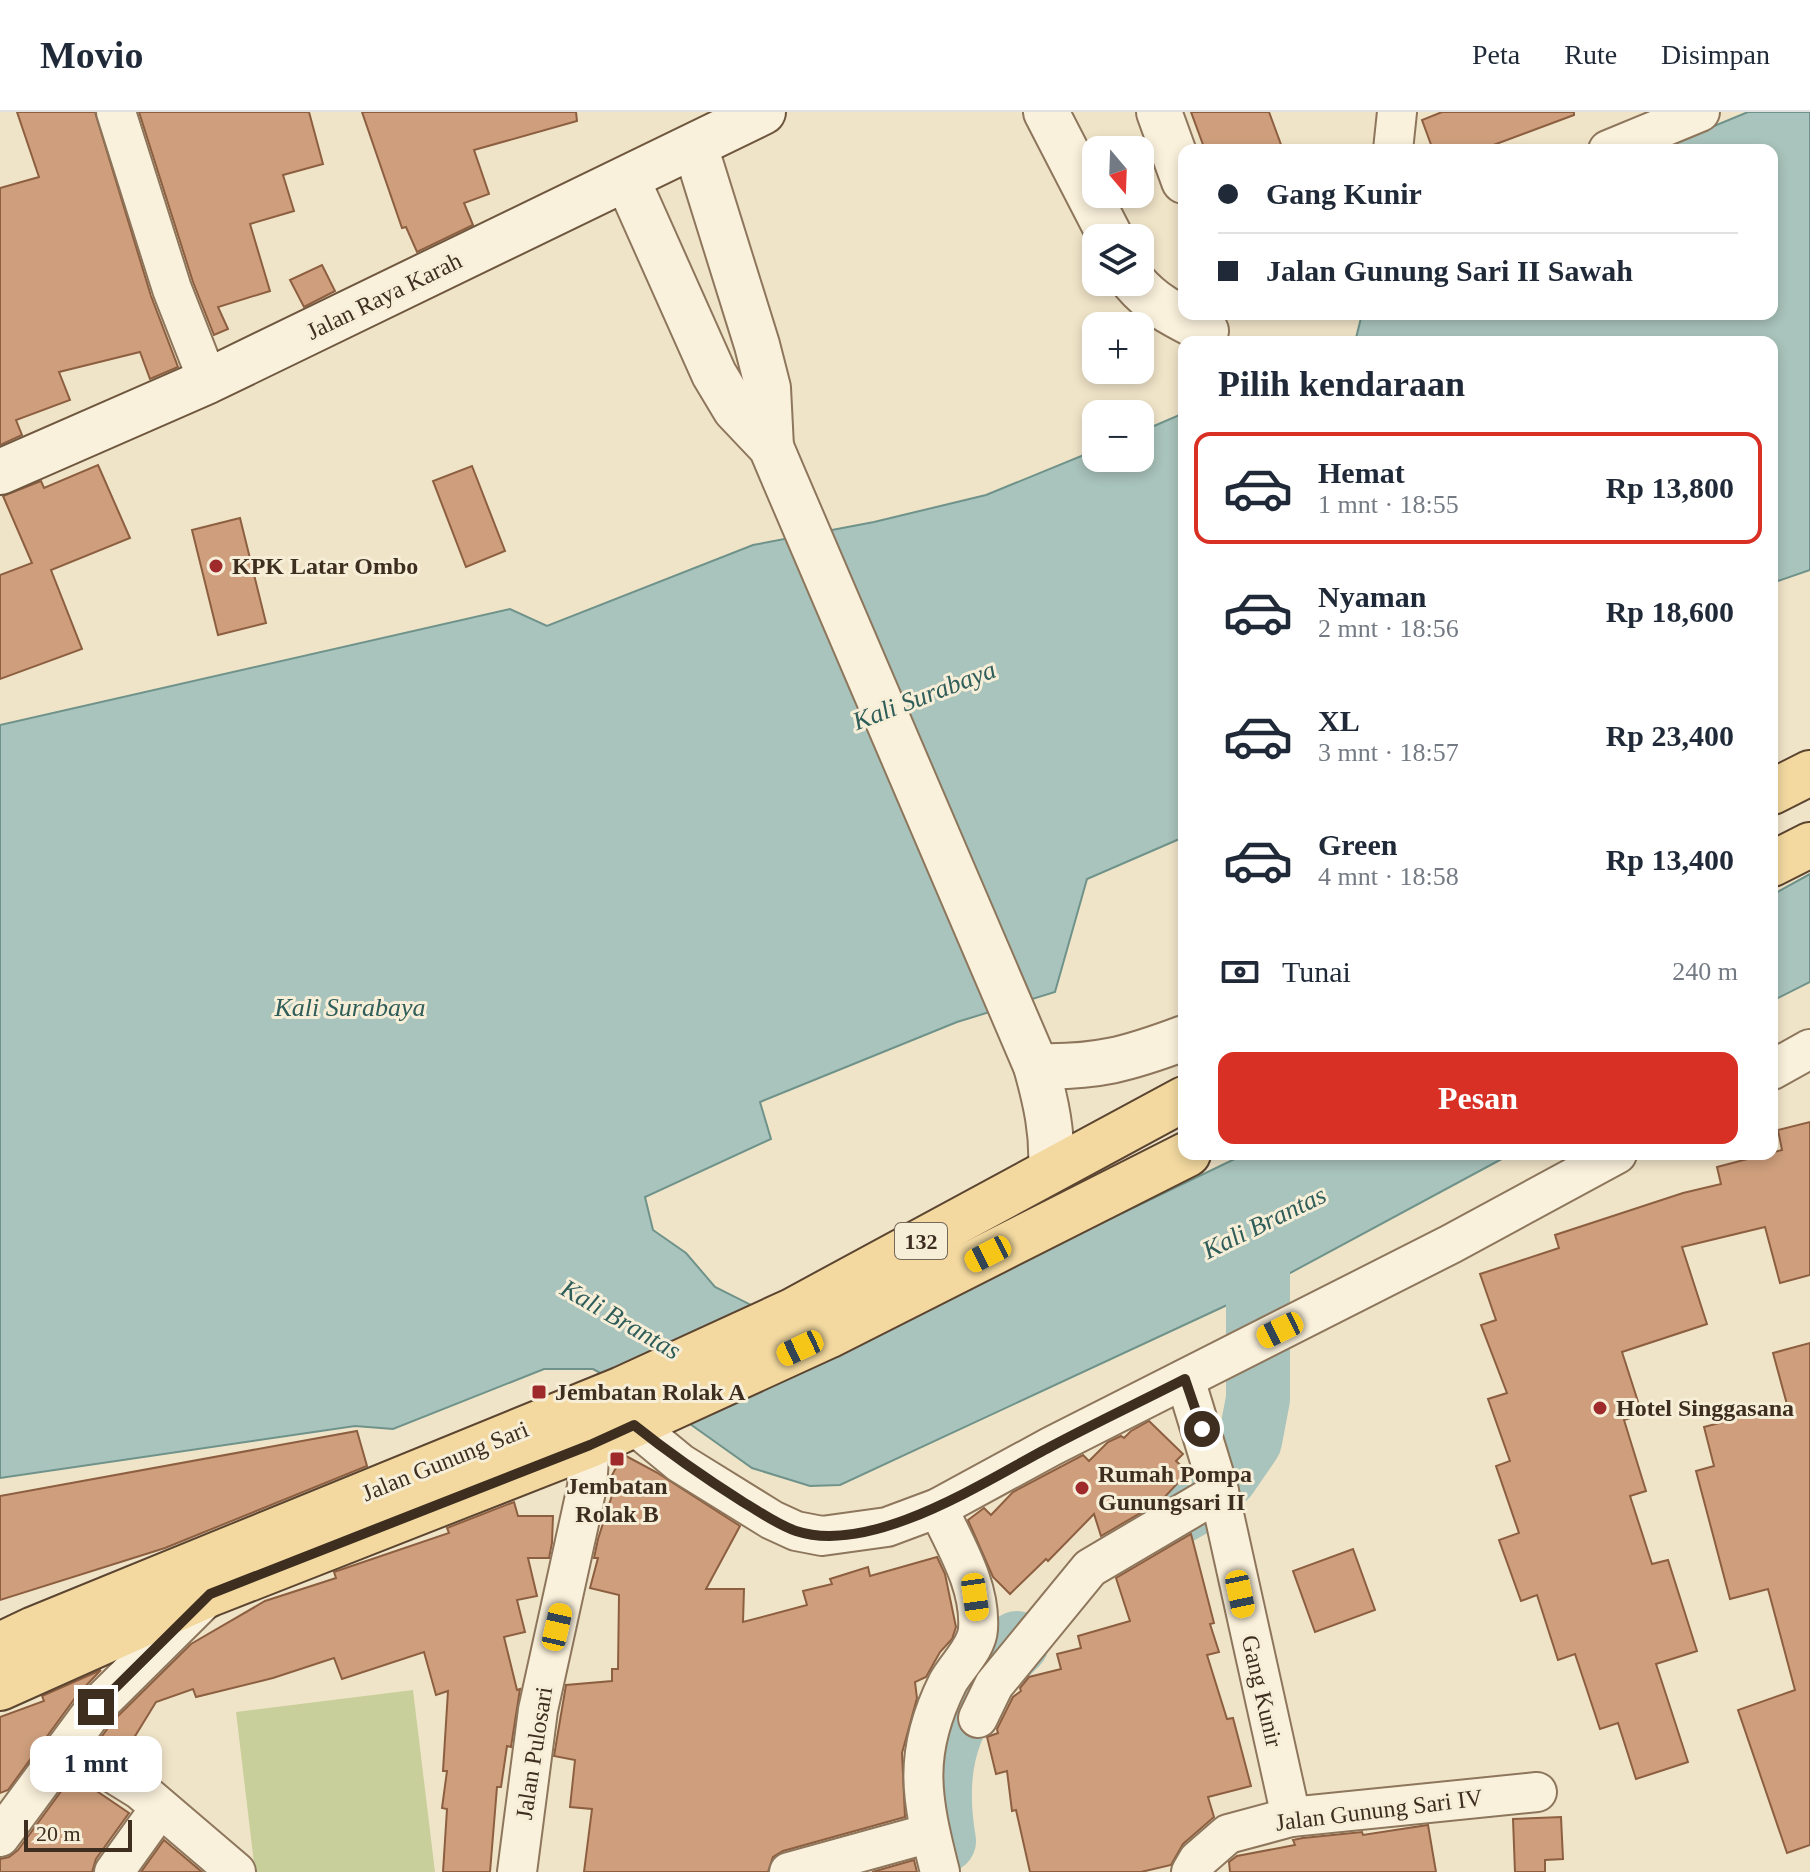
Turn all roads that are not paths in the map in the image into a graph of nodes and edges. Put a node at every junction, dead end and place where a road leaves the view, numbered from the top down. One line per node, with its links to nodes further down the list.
1 (116, 112): 17 (street)
2 (763, 112): 9 (street, Jalan Raya Karah)
3 (1046, 112): 12 (street)
4 (1159, 112): 10 (street)
5 (1397, 112): 7 (street)
6 (1700, 112): 8 (street)
7 (1394, 144)
8 (1623, 144)
9 (695, 146): 11 (street, Jalan Raya Karah); 18 (street)
10 (1178, 164)
11 (627, 179): 17 (street, Jalan Raya Karah); 18 (street)
12 (1104, 224)
13 (1146, 296): 14 (street)
14 (1178, 316)
15 (1188, 320): 16 (street)
16 (1209, 329)
17 (208, 381): 19 (street, Jalan Raya Karah)
18 (777, 460): 26 (street)
19 (0, 472)
20 (1810, 773): 21 (main road)
21 (1778, 789)
22 (1810, 845): 23 (main road)
23 (1778, 861)
24 (1178, 1040): 26 (street)
25 (1810, 1049): 27 (street)
26 (1036, 1066): 31 (street)
27 (1778, 1067)
28 (1178, 1102): 31 (main road, 132)
29 (1178, 1159): 33 (main road, Jalan Gunung Sari / 132)
30 (1606, 1160): 32 (street)
31 (1051, 1170): 33 (main road, Jalan Gunung Sari / 132)
32 (1185, 1379): 35 (street, Gang Kunir); 36 (street)
33 (639, 1409): 34 (main road, Jalan Gunung Sari / 132); 36 (street); 38 (main road, Jalan Gunung Sari / 132)
34 (590, 1445): 37 (main road, Jalan Gunung Sari / 132); 49 (street, Jalan Pulosari)
35 (1216, 1483): 40 (street); 44 (street, Gang Kunir)
36 (938, 1508): 40 (street)
37 (210, 1594): 39 (main road, Jalan Gunung Sari / 132); 41 (street)
38 (0, 1645)
39 (0, 1688)
40 (970, 1695): 45 (street)
41 (69, 1746): 43 (street); 46 (street)
42 (1537, 1792): 44 (street, Jalan Gunung Sari IV)
43 (160, 1808): 47 (street); 48 (street)
44 (1291, 1817): 52 (street, Jalan Gunung Sari IV)
45 (930, 1833): 50 (street); 51 (street)
46 (0, 1837)
47 (114, 1872)
48 (236, 1872)
49 (517, 1872)
50 (789, 1872)
51 (940, 1872)
52 (1191, 1872)

